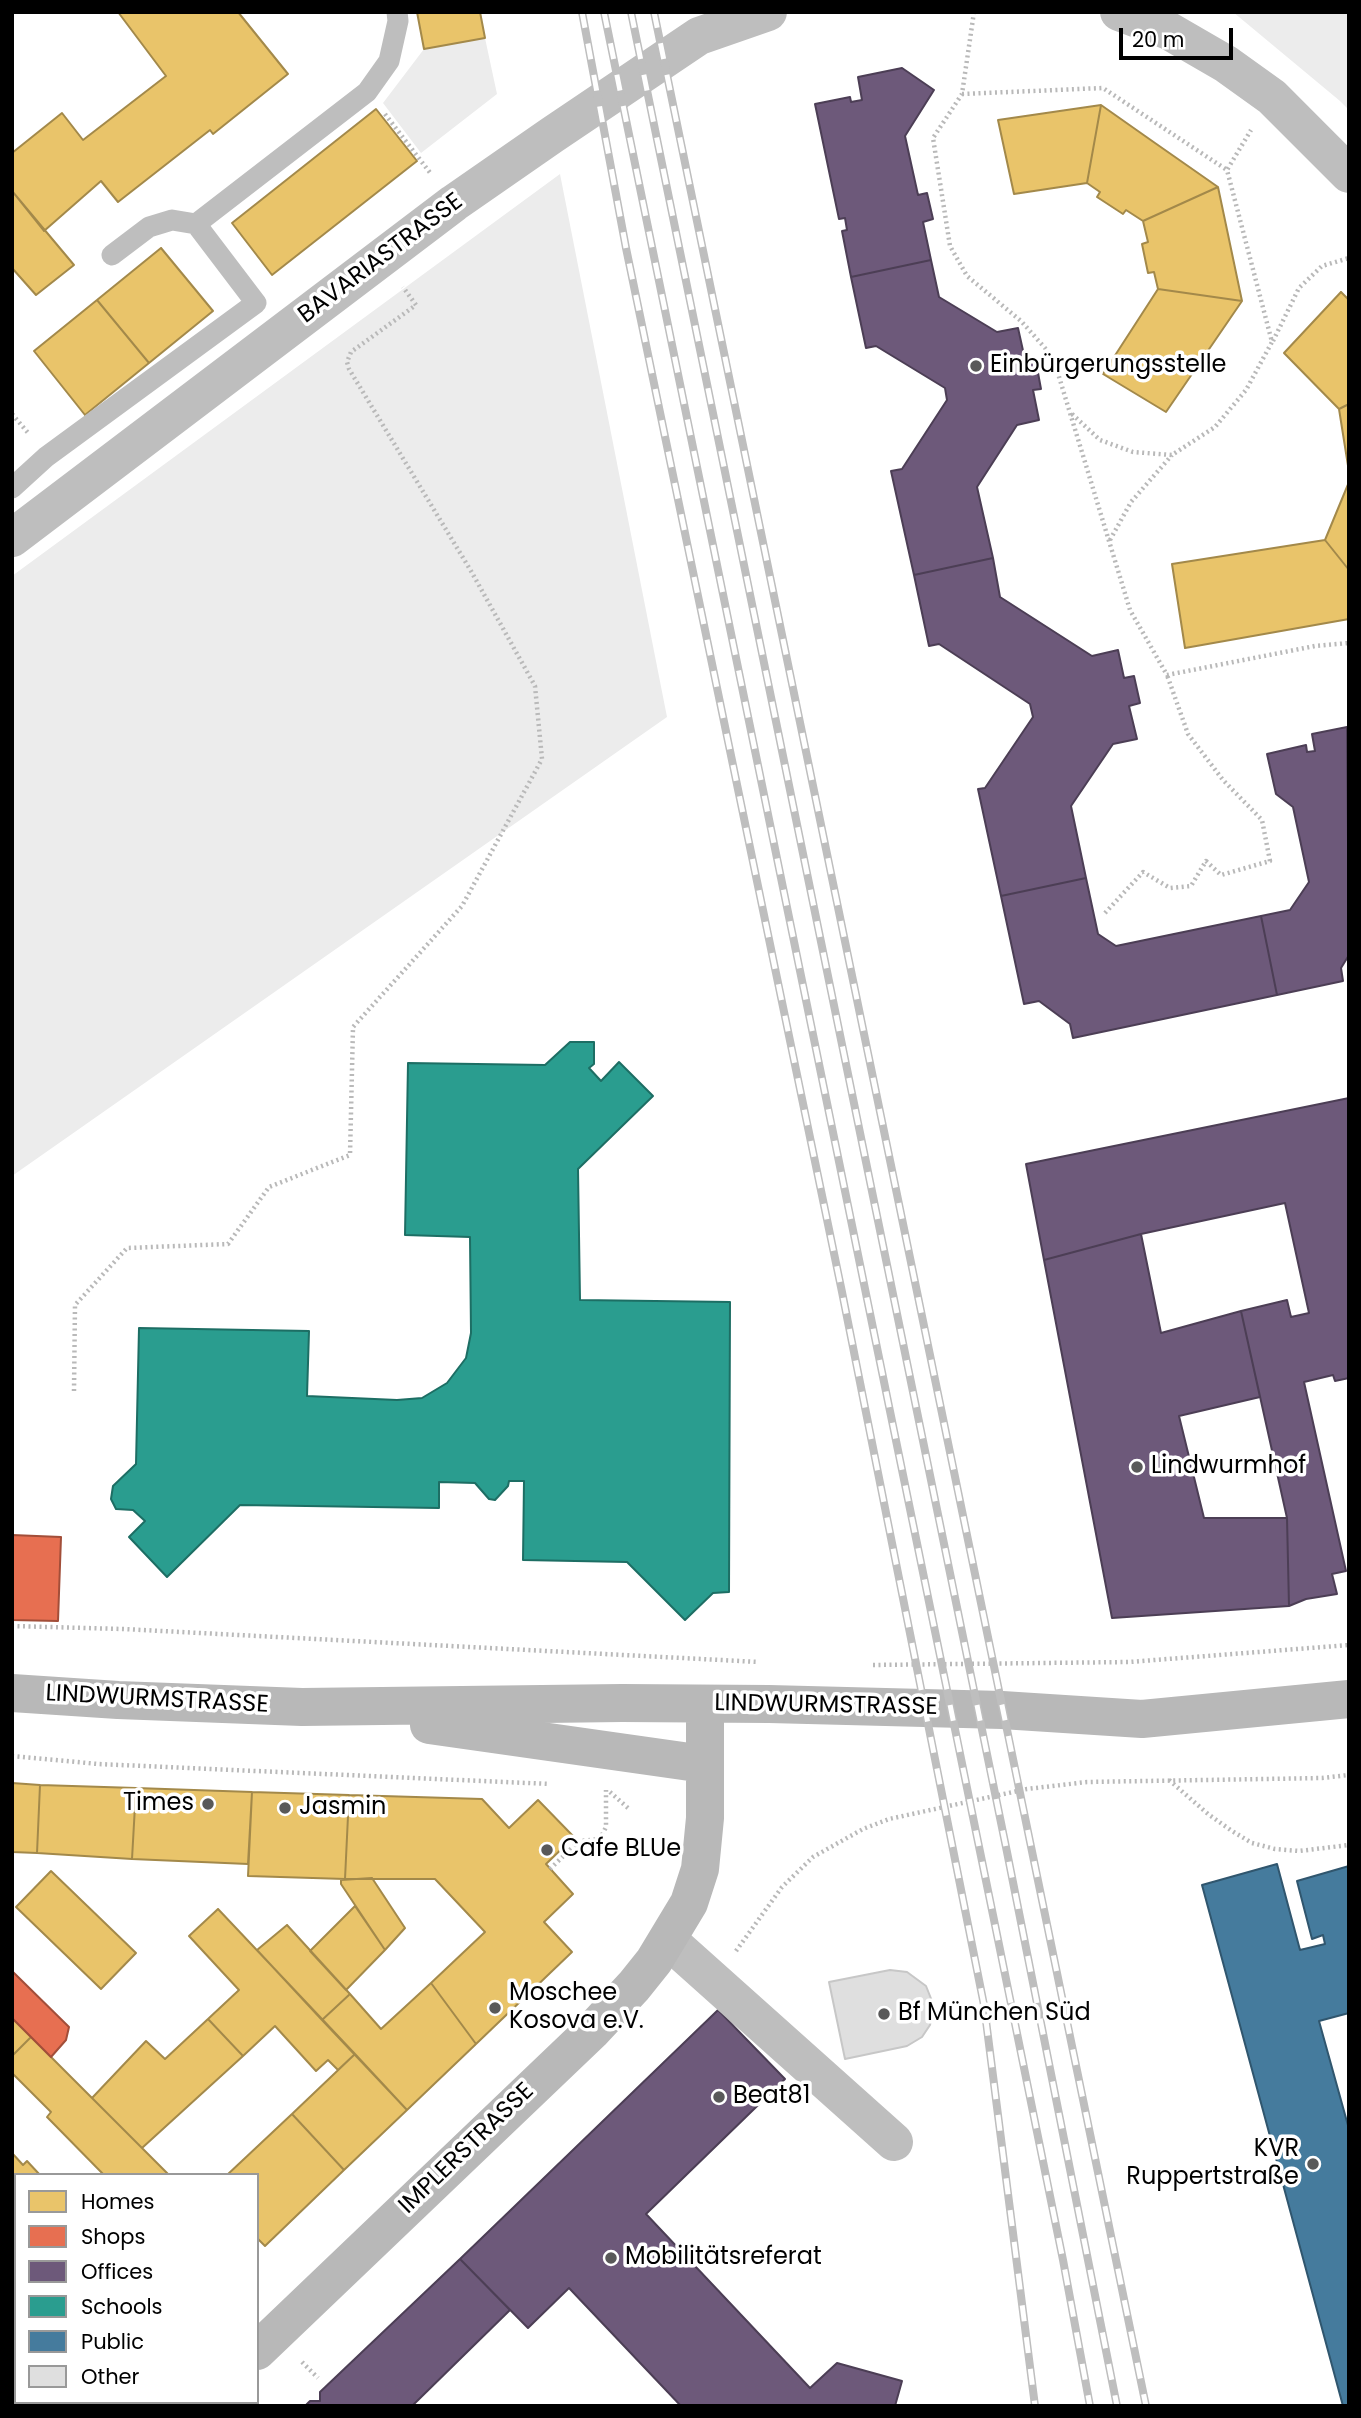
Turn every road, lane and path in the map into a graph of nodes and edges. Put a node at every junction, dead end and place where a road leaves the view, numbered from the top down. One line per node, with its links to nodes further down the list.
1 (397, 12): 11 (lane)
2 (768, 12): 19 (street, BAVARIASTRASSE)
3 (974, 12): 5 (path)
4 (1119, 12): 6 (street)
5 (962, 94): 9 (path); 16 (path)
6 (1272, 97): 9 (path); 10 (street)
7 (387, 116): 8 (path)
8 (416, 154)
9 (1227, 170): 15 (path)
10 (1349, 174)
11 (196, 224): 12 (lane); 18 (lane)
12 (112, 255)
13 (1349, 258): 15 (path)
14 (407, 312): 24 (path)
15 (1272, 342): 17 (path)
16 (1071, 413): 17 (path); 20 (path)
17 (1172, 455): 20 (path)
18 (12, 488)
19 (12, 538)
20 (1110, 541): 22 (path)
21 (1349, 643): 22 (path)
22 (1167, 675): 23 (path)
23 (1105, 913)
24 (74, 1391)
25 (12, 1626): 27 (path, LINDWURMSTRASSE)
26 (1349, 1645): 28 (path, LINDWURMSTRASSE)
27 (764, 1662)
28 (866, 1665)
29 (12, 1693): 32 (main road, LINDWURMSTRASSE)
30 (1349, 1699): 31 (main road, LINDWURMSTRASSE)
31 (705, 1704): 32 (main road, LINDWURMSTRASSE); 34 (main road, IMPLERSTRASSE)
32 (302, 1707): 34 (main road, LINDWURMSTRASSE)
33 (12, 1756): 37 (path)
34 (704, 1772): 43 (main road, IMPLERSTRASSE)
35 (1349, 1775): 36 (path)
36 (1169, 1780): 41 (path); 44 (path)
37 (556, 1784)
38 (596, 1787): 39 (path)
39 (606, 1790): 40 (path); 42 (path)
40 (628, 1808)
41 (1349, 1845)
42 (550, 1869)
43 (668, 1940): 44 (street); 46 (main road, IMPLERSTRASSE)
44 (714, 1982): 45 (street)
45 (894, 2141)
46 (259, 2349)
47 (297, 2356): 48 (path)
48 (318, 2378)

